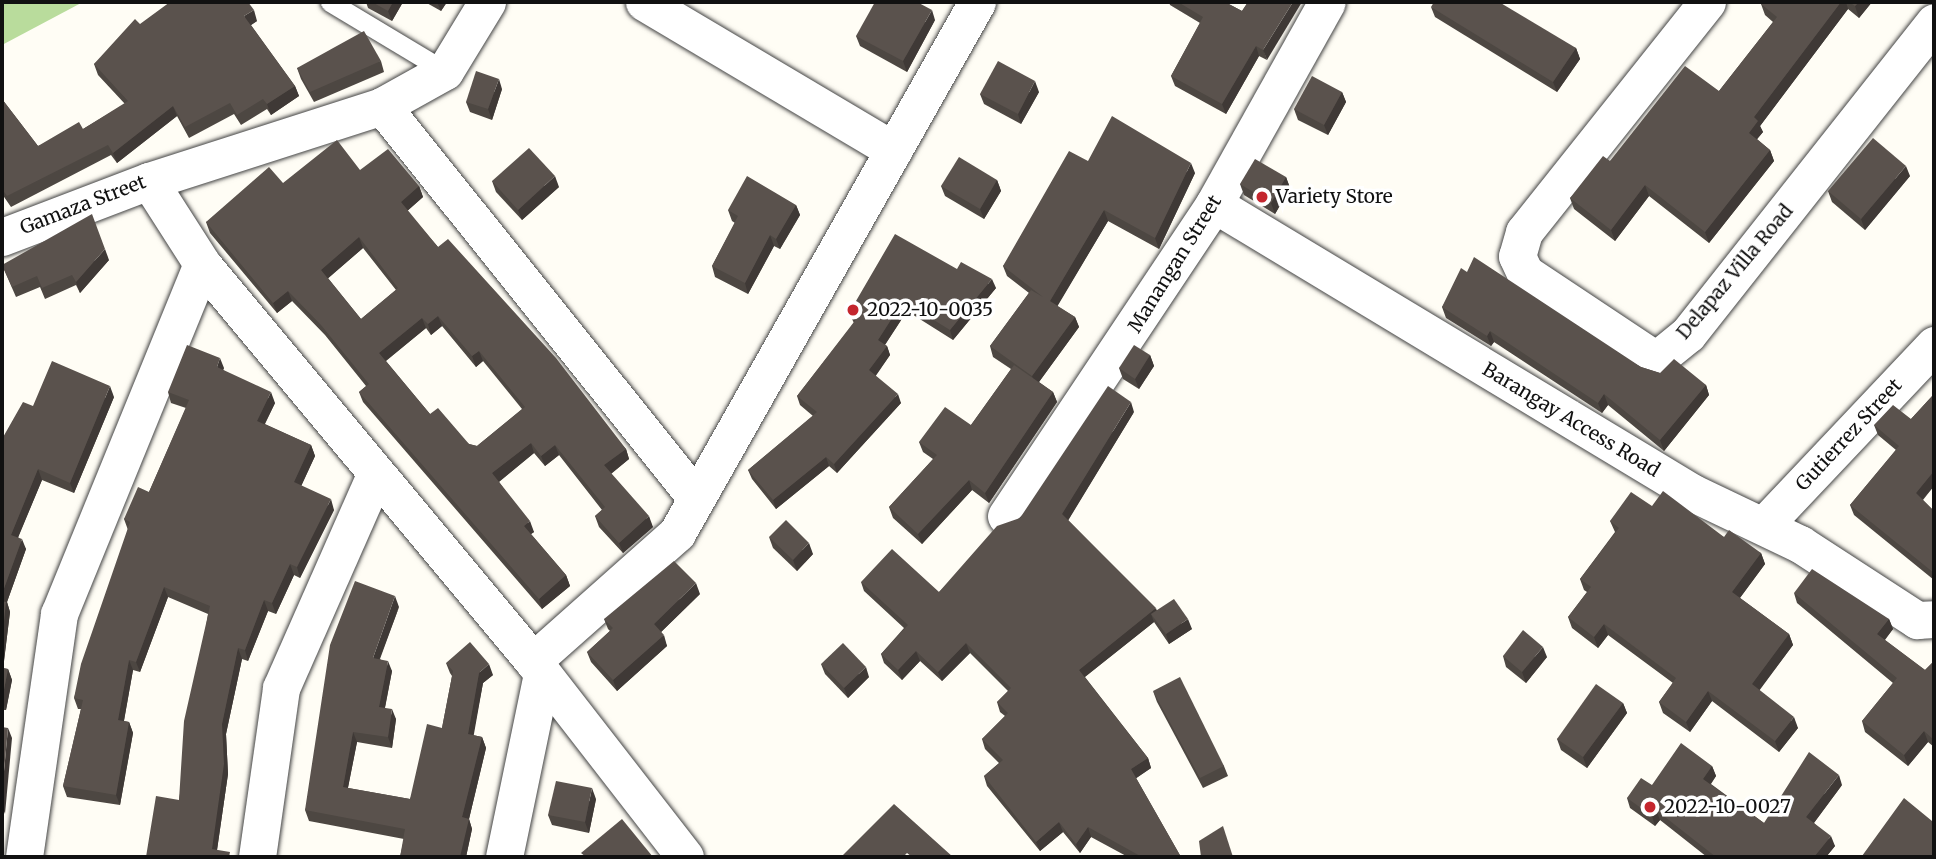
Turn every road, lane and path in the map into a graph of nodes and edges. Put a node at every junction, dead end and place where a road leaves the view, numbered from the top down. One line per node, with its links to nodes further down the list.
1 (330, 2): 8 (lane)
2 (487, 2): 8 (street)
3 (644, 2): 10 (street)
4 (977, 2): 10 (street)
5 (1327, 2): 12 (street, Manangan Street)
6 (1707, 2): 7 (street, Delapaz Villa Road)
7 (1934, 23)
8 (445, 71): 9 (street, Gamaza Street)
9 (382, 106): 11 (street, Gamaza Street); 17 (street)
10 (893, 150): 17 (street)
11 (157, 178): 13 (street, Gamaza Street); 14 (street)
12 (1214, 204): 18 (street, Manangan Street); 19 (street, Barangay Access Road)
13 (2, 237)
14 (202, 264): 16 (street); 22 (street)
15 (1934, 345): 19 (street, Gutierrez Street)
16 (374, 477): 21 (street); 23 (street)
17 (696, 498): 21 (street)
18 (1006, 516)
19 (1764, 525): 20 (street, Barangay Access Road)
20 (1934, 619)
21 (538, 667): 24 (street); 25 (street)
22 (24, 857)
23 (257, 857)
24 (504, 857)
25 (685, 857)

